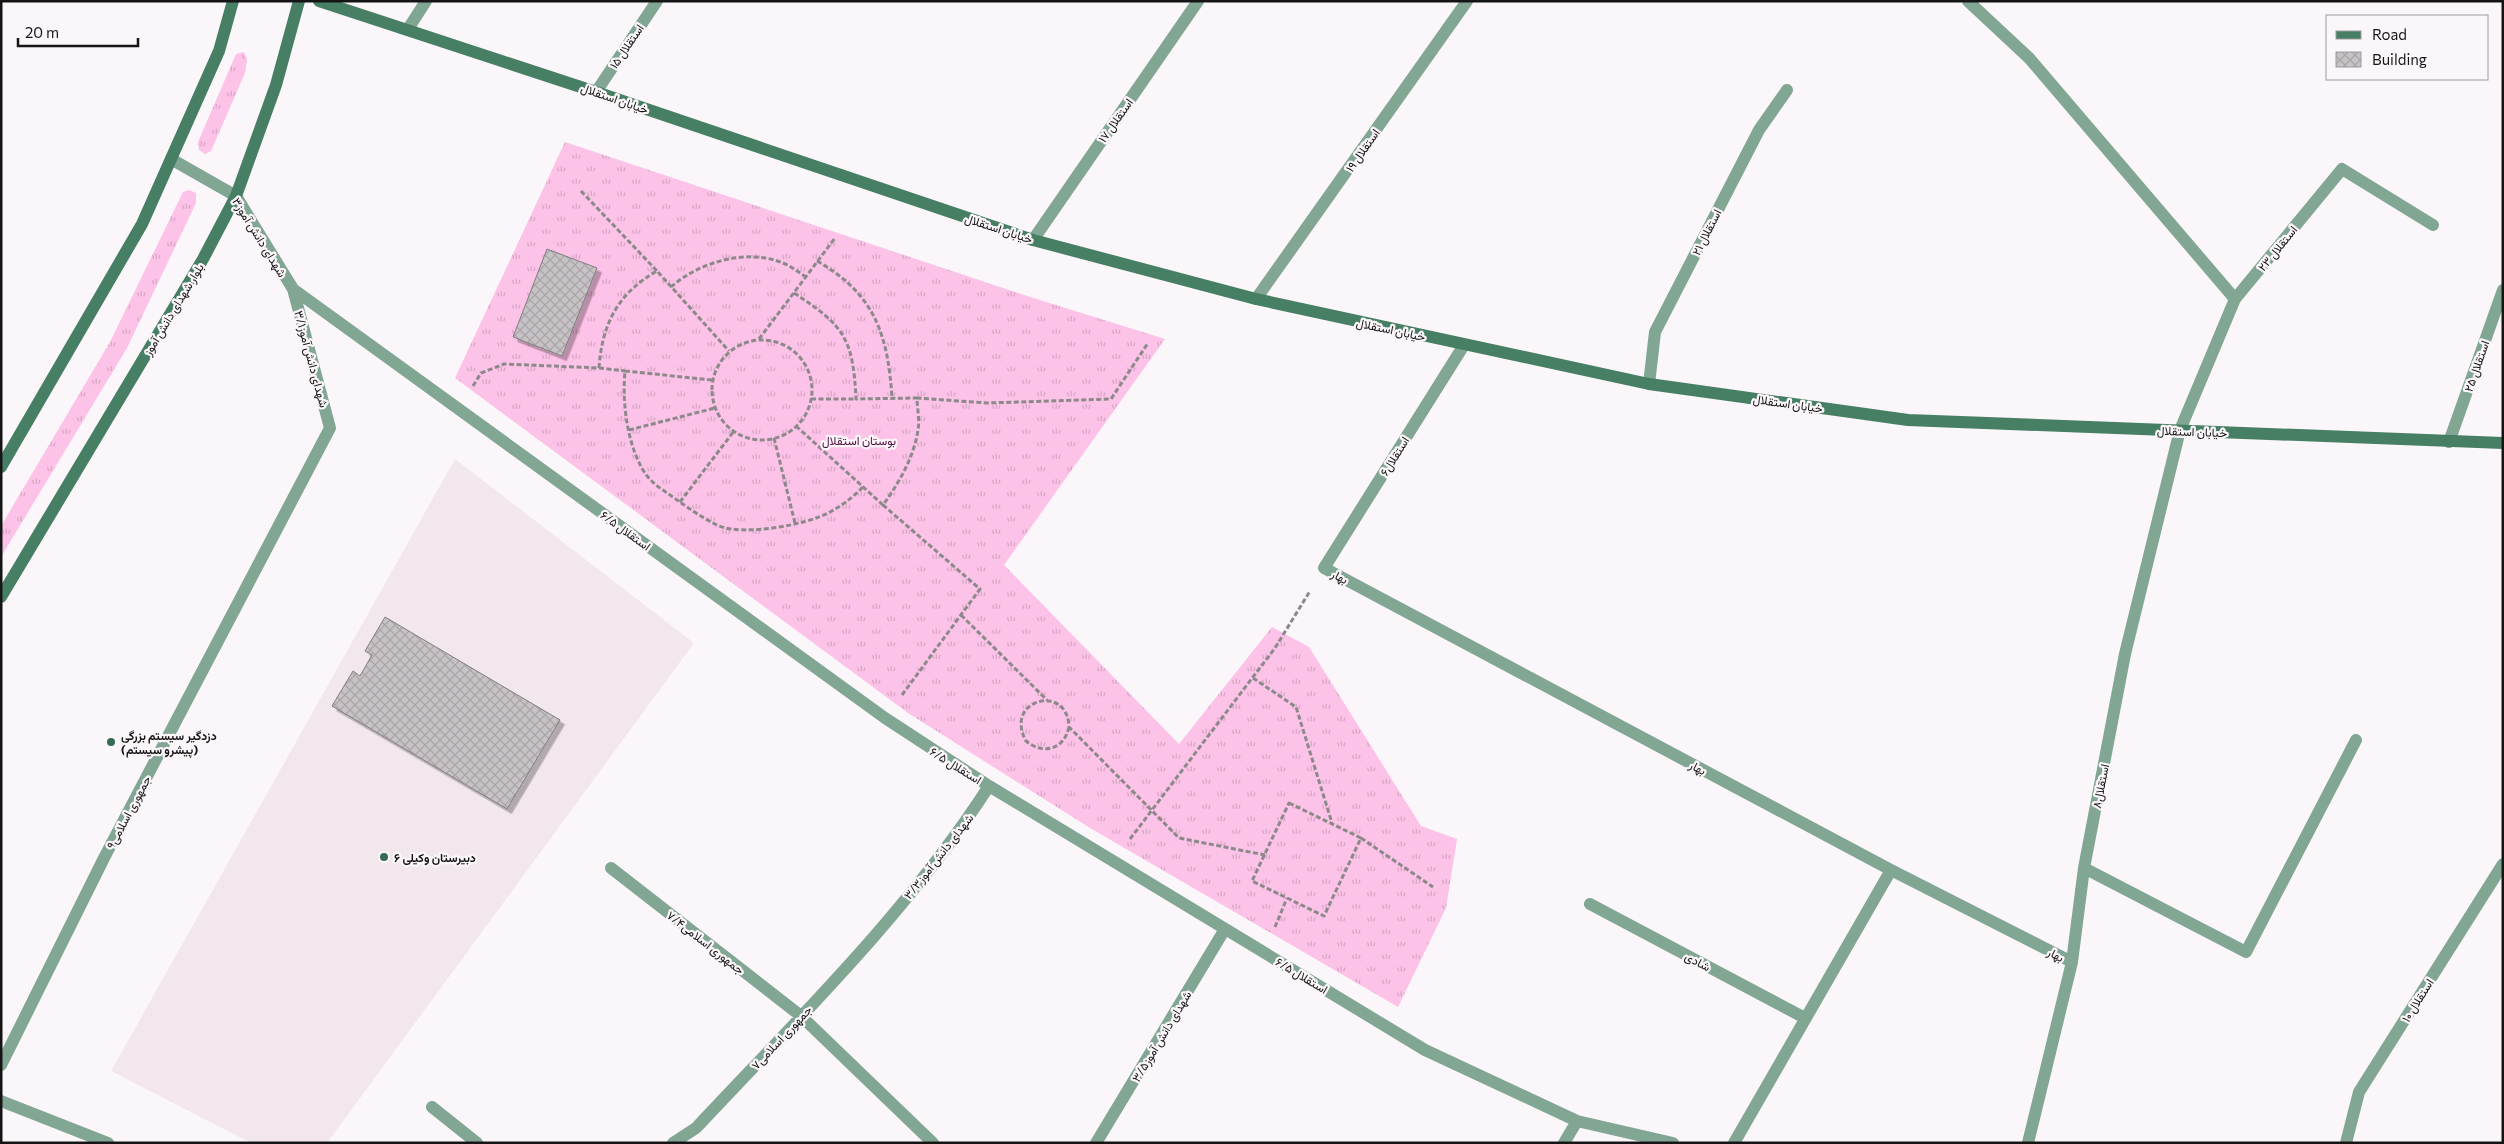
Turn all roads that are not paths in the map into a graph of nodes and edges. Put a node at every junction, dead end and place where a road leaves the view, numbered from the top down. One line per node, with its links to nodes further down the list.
1 (232, 1): 12 (main road)
2 (300, 1): 13 (main road, بلوار شهدای دانش آموز)
3 (319, 1): 9 (main road, خیابان استقلال)
4 (426, 1): 9 (street)
5 (657, 1): 11 (street, استقلال ۱۵)
6 (1198, 1): 15 (street, استقلال ۱۷)
7 (1467, 1): 18 (street, استقلال ۱۹)
8 (1968, 1): 19 (street)
9 (408, 29): 11 (main road, خیابان استقلال)
10 (1787, 90): 21 (street, استقلال ۲۱)
11 (596, 92): 15 (main road, خیابان استقلال)
12 (171, 158): 13 (street, شهدای دانش آموز۳); 26 (main road)
13 (236, 196): 16 (street, شهدای دانش آموز۳); 28 (main road, بلوار شهدای دانش آموز)
14 (2433, 225): 19 (street, استقلال ۲۳)
15 (1032, 240): 18 (main road, خیابان استقلال)
16 (293, 289): 22 (street, شهدای دانش آموز۳/۱); 30 (street, استقلال ۶/۵)
17 (2503, 290): 24 (street, استقلال ۲۵)
18 (1256, 299): 20 (main road, خیابان استقلال)
19 (2235, 299): 23 (street, استقلال ۲۳)
20 (1464, 345): 21 (main road, خیابان استقلال); 27 (street, استقلال۶)
21 (1649, 384): 23 (main road, خیابان استقلال)
22 (330, 428): 41 (street, جمهوری اسلامی۹)
23 (2180, 430): 24 (main road, خیابان استقلال); 33 (street, استقلال۸)
24 (2449, 442): 25 (main road, خیابان استقلال)
25 (2503, 443)
26 (1, 467)
27 (1324, 568): 34 (street, بهار)
28 (1, 597)
29 (2356, 740): 33 (street)
30 (989, 786): 36 (street, شهدای دانش آموز۳/۳); 37 (street, استقلال ۶/۵)
31 (2503, 864): 54 (street, استقلال ۱۰)
32 (611, 868): 39 (street, جمهوری اسلامی۷/۴)
33 (2084, 868): 38 (street, استقلال۸)
34 (1891, 870): 38 (street, بهار); 40 (street)
35 (1590, 904): 40 (street, شادی)
36 (884, 924): 39 (street, جمهوری اسلامی۷)
37 (1225, 929): 44 (street, استقلال ۶/۵); 49 (street, شهدای دانش آموز۳/۵)
38 (2072, 962): 53 (street, استقلال۸)
39 (800, 1016): 47 (street, جمهوری اسلامی۷); 48 (street, جمهوری اسلامی۷/۴)
40 (1805, 1018): 52 (street)
41 (1, 1065)
42 (1, 1101): 45 (street)
43 (432, 1107): 46 (street)
44 (1577, 1121): 50 (street); 51 (street, استقلال ۶/۵)
45 (108, 1143)
46 (477, 1143)
47 (673, 1143)
48 (933, 1143)
49 (1096, 1143)
50 (1564, 1143)
51 (1674, 1143)
52 (1734, 1143)
53 (2028, 1143)
54 (2346, 1143)

